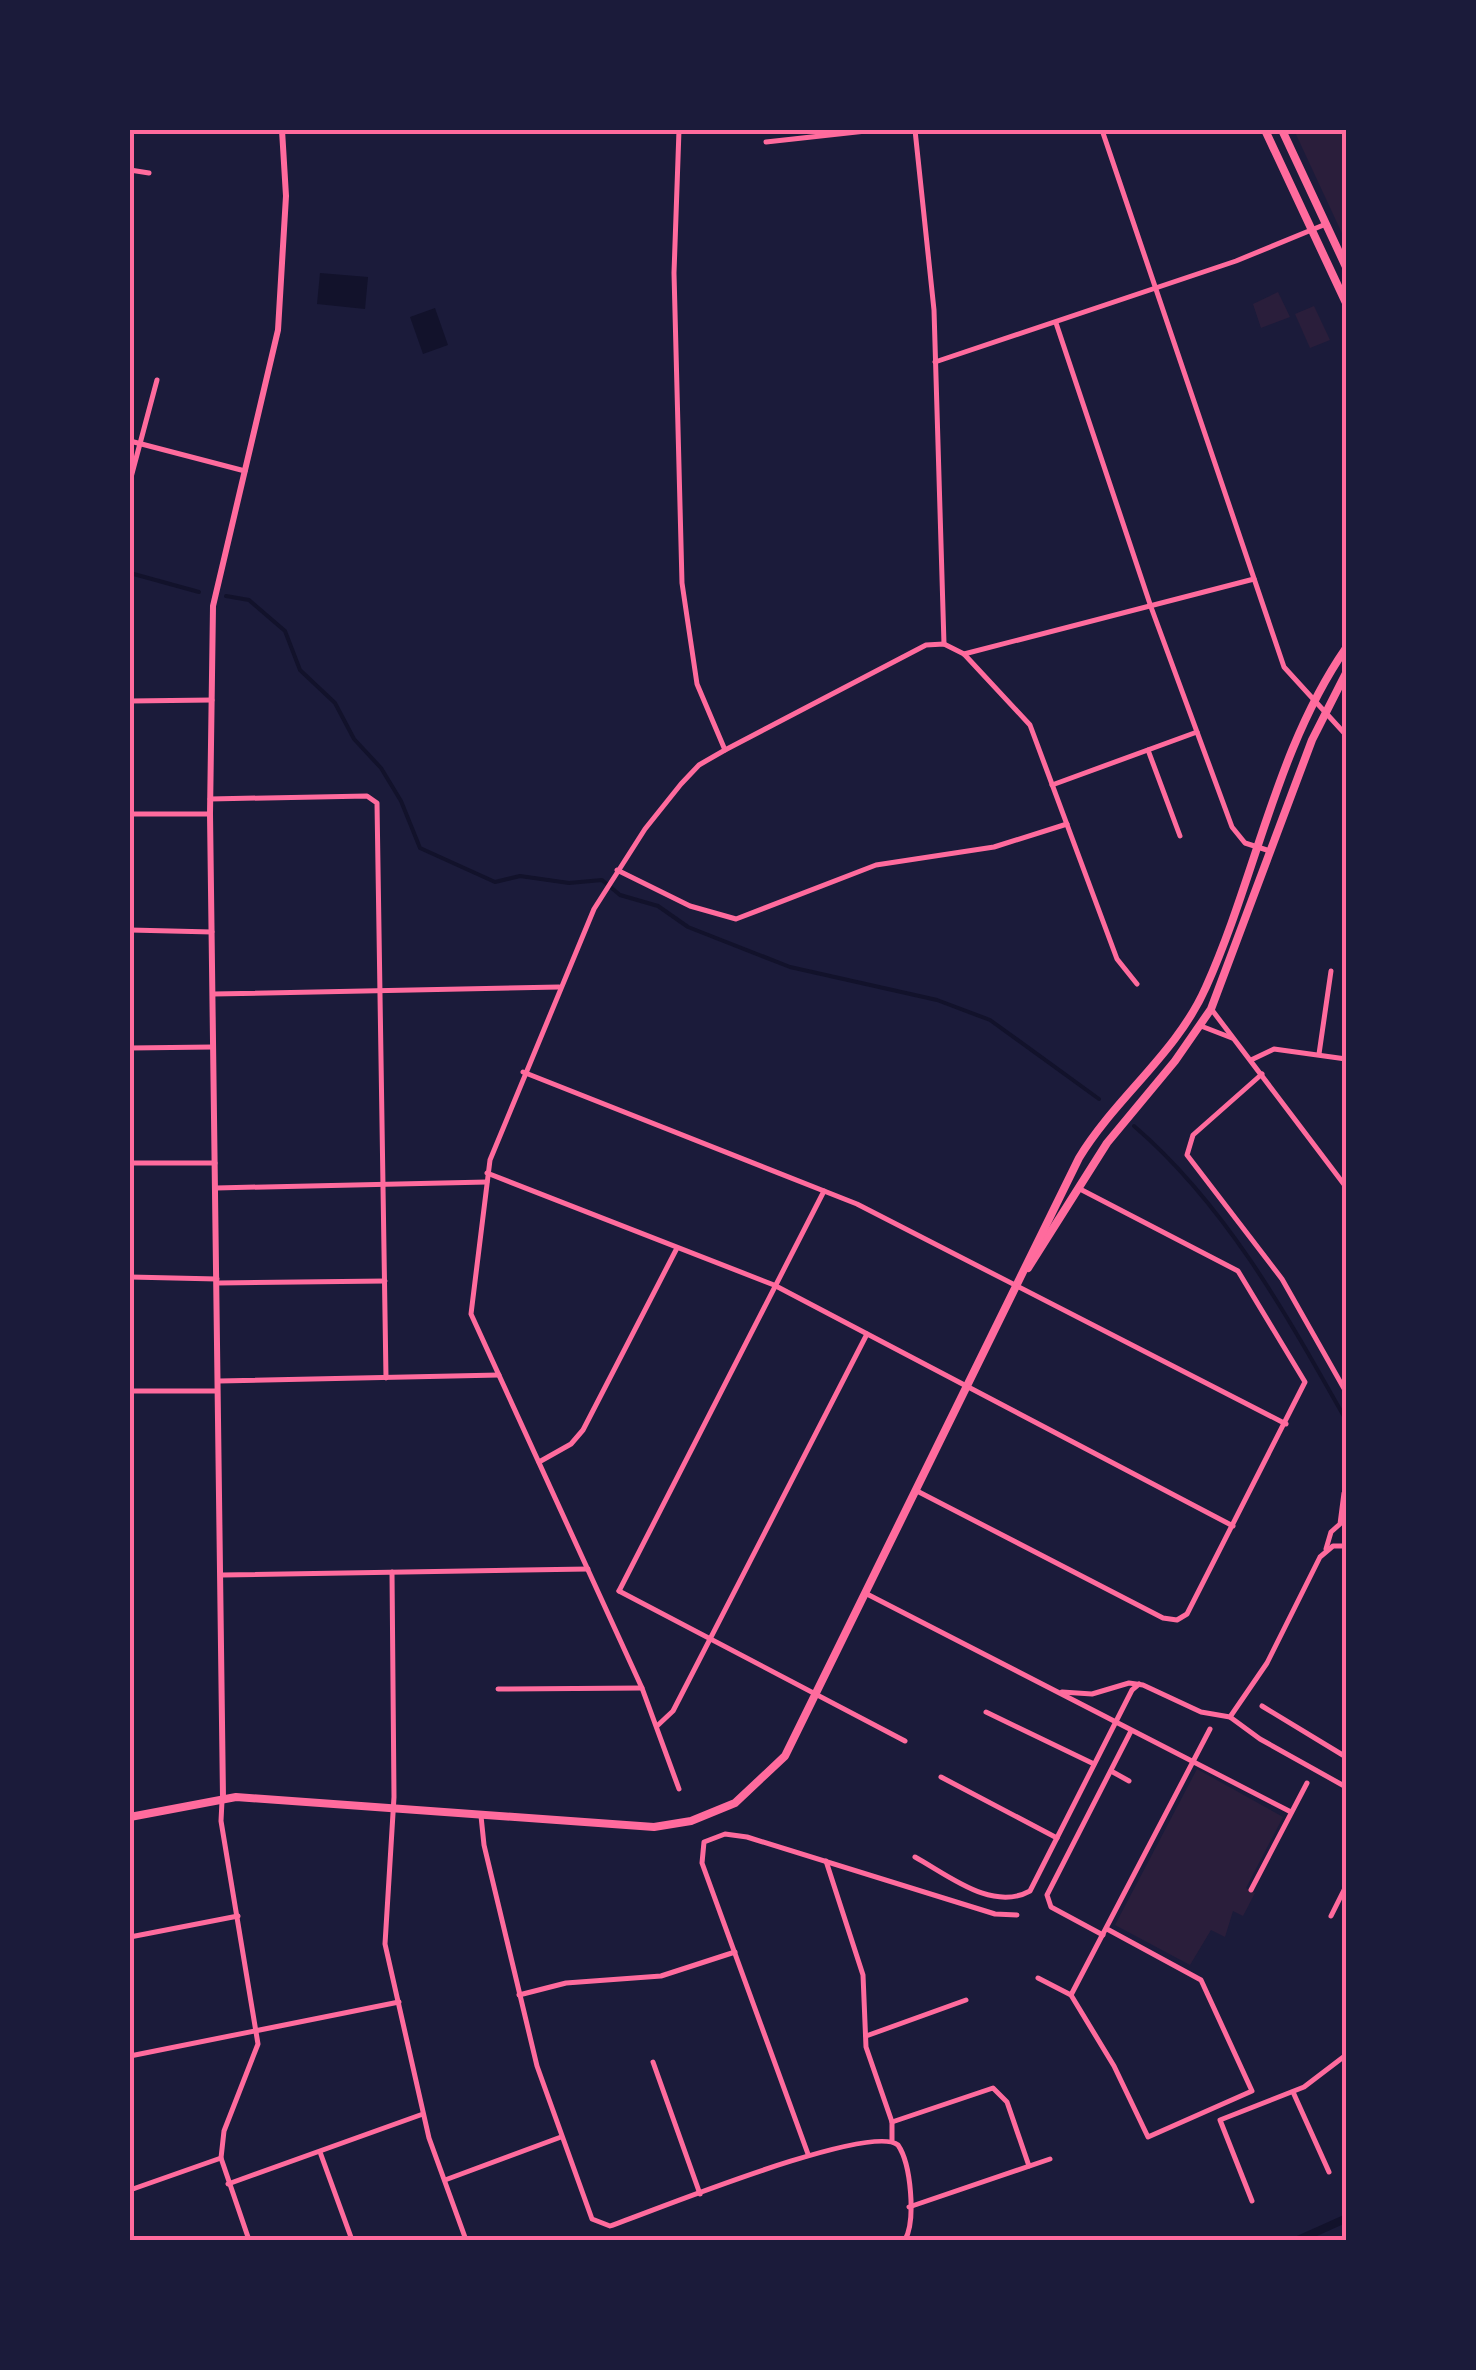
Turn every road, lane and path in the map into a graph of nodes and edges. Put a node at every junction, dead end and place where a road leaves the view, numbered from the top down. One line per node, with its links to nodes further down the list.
1 (282, 130): 21 (street)
2 (678, 130): 35 (street)
3 (875, 130): 8 (street)
4 (915, 130): 17 (street)
5 (1102, 130): 14 (street)
6 (1265, 130): 12 (main road)
7 (1282, 130): 11 (main road)
8 (766, 142)
9 (130, 170): 10 (street)
10 (149, 173)
11 (1326, 224): 12 (street); 13 (main road)
12 (1312, 230): 14 (street); 15 (main road)
13 (1346, 267)
14 (1156, 288): 16 (street); 23 (street)
15 (1346, 303)
16 (1056, 323): 17 (street); 24 (street)
17 (935, 362): 25 (street)
18 (158, 380): 20 (street)
19 (130, 441): 20 (street)
20 (140, 443): 21 (street); 22 (street)
21 (245, 471): 30 (street)
22 (130, 481)
23 (1254, 579): 24 (street); 29 (street)
24 (1151, 607): 27 (street); 33 (street)
25 (944, 644): 27 (street); 35 (street)
26 (1346, 648): 29 (main road)
27 (964, 654): 37 (street)
28 (1346, 673): 32 (main road)
29 (1314, 698): 32 (street); 43 (main road)
30 (212, 700): 31 (street); 38 (street)
31 (130, 701)
32 (1324, 710): 34 (street); 44 (main road)
33 (1197, 732): 36 (street); 43 (street)
34 (1346, 734)
35 (725, 750): 45 (street)
36 (1148, 750): 37 (street); 42 (street)
37 (1052, 784): 41 (street)
38 (210, 800): 40 (street); 51 (street)
39 (130, 814): 40 (street)
40 (210, 814): 47 (street)
41 (1067, 824): 45 (street); 49 (street)
42 (1180, 836)
43 (1258, 847): 44 (street); 76 (main road)
44 (1272, 852): 53 (main road)
45 (616, 872): 50 (street)
46 (130, 930): 47 (street)
47 (212, 932): 52 (street)
48 (1331, 971): 58 (street)
49 (1137, 984)
50 (559, 987): 51 (street); 61 (street)
51 (380, 992): 52 (street); 67 (street)
52 (212, 994): 56 (street)
53 (1211, 1009): 54 (main road); 55 (street)
54 (1201, 1026): 55 (street); 70 (main road)
55 (1234, 1040): 59 (street)
56 (214, 1047): 57 (street); 64 (street)
57 (130, 1048)
58 (1319, 1054): 59 (street); 60 (street)
59 (1251, 1060): 62 (street)
60 (1346, 1060)
61 (523, 1072): 65 (street); 71 (street)
62 (1262, 1074): 68 (street); 85 (street)
63 (130, 1163): 64 (street)
64 (215, 1163): 69 (street)
65 (488, 1173): 66 (street); 72 (street)
66 (487, 1182): 67 (street); 79 (street)
67 (384, 1184): 69 (street); 75 (street)
68 (1346, 1187)
69 (216, 1188): 74 (street)
70 (1078, 1188): 76 (main road); 86 (street)
71 (824, 1191): 76 (street); 77 (street)
72 (677, 1248): 77 (street); 87 (street)
73 (130, 1277): 74 (street)
74 (218, 1281): 75 (street); 81 (street)
75 (384, 1281): 80 (street)
76 (1018, 1282): 82 (main road); 86 (street)
77 (774, 1285): 78 (street); 97 (street)
78 (867, 1334): 82 (street); 100 (street)
79 (499, 1375): 80 (street); 87 (street)
80 (386, 1378): 81 (street)
81 (218, 1381): 84 (street)
82 (965, 1385): 88 (main road); 90 (street)
83 (130, 1391): 84 (street)
84 (218, 1391): 96 (street)
85 (1346, 1392)
86 (1286, 1424): 90 (street)
87 (540, 1462): 94 (street)
88 (914, 1489): 90 (street); 98 (main road)
89 (1344, 1493): 91 (street)
90 (1232, 1526)
91 (1343, 1526): 93 (street)
92 (1346, 1546): 93 (street)
93 (1326, 1550): 110 (street)
94 (588, 1569): 95 (street); 99 (street)
95 (392, 1572): 96 (street); 126 (street)
96 (222, 1575): 125 (street)
97 (619, 1591): 99 (street); 100 (street)
98 (862, 1592): 105 (street); 106 (main road)
99 (602, 1598): 103 (street)
100 (710, 1641): 106 (street); 112 (street)
101 (1139, 1684): 102 (street); 107 (street); 110 (street)
102 (1120, 1686): 105 (street); 107 (street)
103 (642, 1688): 104 (street); 112 (street)
104 (498, 1689)
105 (1054, 1691): 111 (street)
106 (814, 1695): 115 (street); 128 (main road)
107 (1128, 1696): 111 (street)
108 (1262, 1706): 116 (street)
109 (986, 1712): 118 (street)
110 (1230, 1717): 123 (street)
111 (1115, 1722): 114 (street); 118 (street)
112 (656, 1726): 124 (street)
113 (1210, 1729): 117 (street)
114 (1132, 1731): 117 (street); 119 (street)
115 (905, 1741)
116 (1346, 1758)
117 (1193, 1762): 127 (street); 138 (street)
118 (1094, 1764): 130 (street)
119 (1111, 1771): 121 (street); 138 (street)
120 (941, 1778): 130 (street)
121 (1130, 1781)
122 (1307, 1783): 127 (street)
123 (1346, 1787)
124 (679, 1790)
125 (222, 1798): 126 (main road); 129 (main road); 136 (street)
126 (394, 1810): 128 (main road); 145 (street)
127 (1291, 1812): 134 (street)
128 (481, 1816): 142 (street)
129 (130, 1817)
130 (1057, 1838): 131 (street)
131 (914, 1857)
132 (826, 1861): 135 (street); 140 (street); 147 (street)
133 (1346, 1886): 137 (street)
134 (1251, 1890)
135 (1017, 1915)
136 (238, 1916): 139 (street); 146 (street)
137 (1332, 1916)
138 (1105, 1932): 143 (street); 143 (street)
139 (130, 1937)
140 (735, 1952): 142 (street); 157 (street)
141 (1038, 1978): 143 (street)
142 (519, 1994): 154 (street)
143 (1072, 1995)
144 (966, 2000): 147 (street)
145 (398, 2002): 146 (street); 152 (street)
146 (257, 2031): 149 (street); 158 (street)
147 (866, 2036): 153 (street)
148 (1346, 2055): 151 (street)
149 (130, 2056)
150 (653, 2062): 165 (street)
151 (1293, 2092): 161 (street); 166 (street)
152 (424, 2114): 156 (street); 162 (street)
153 (892, 2122): 155 (street); 160 (street)
154 (561, 2137): 162 (street); 165 (street)
155 (892, 2140): 157 (street); 167 (street)
156 (320, 2152): 163 (street); 169 (street)
157 (808, 2154): 165 (street)
158 (221, 2158): 163 (street); 164 (street)
159 (1050, 2159): 160 (street)
160 (1029, 2166): 167 (street)
161 (1330, 2172)
162 (445, 2180): 170 (street)
163 (228, 2184): 168 (street)
164 (130, 2190)
165 (700, 2194)
166 (1252, 2201)
167 (909, 2207): 171 (street)
168 (249, 2240)
169 (352, 2240)
170 (466, 2240)
171 (905, 2240)

